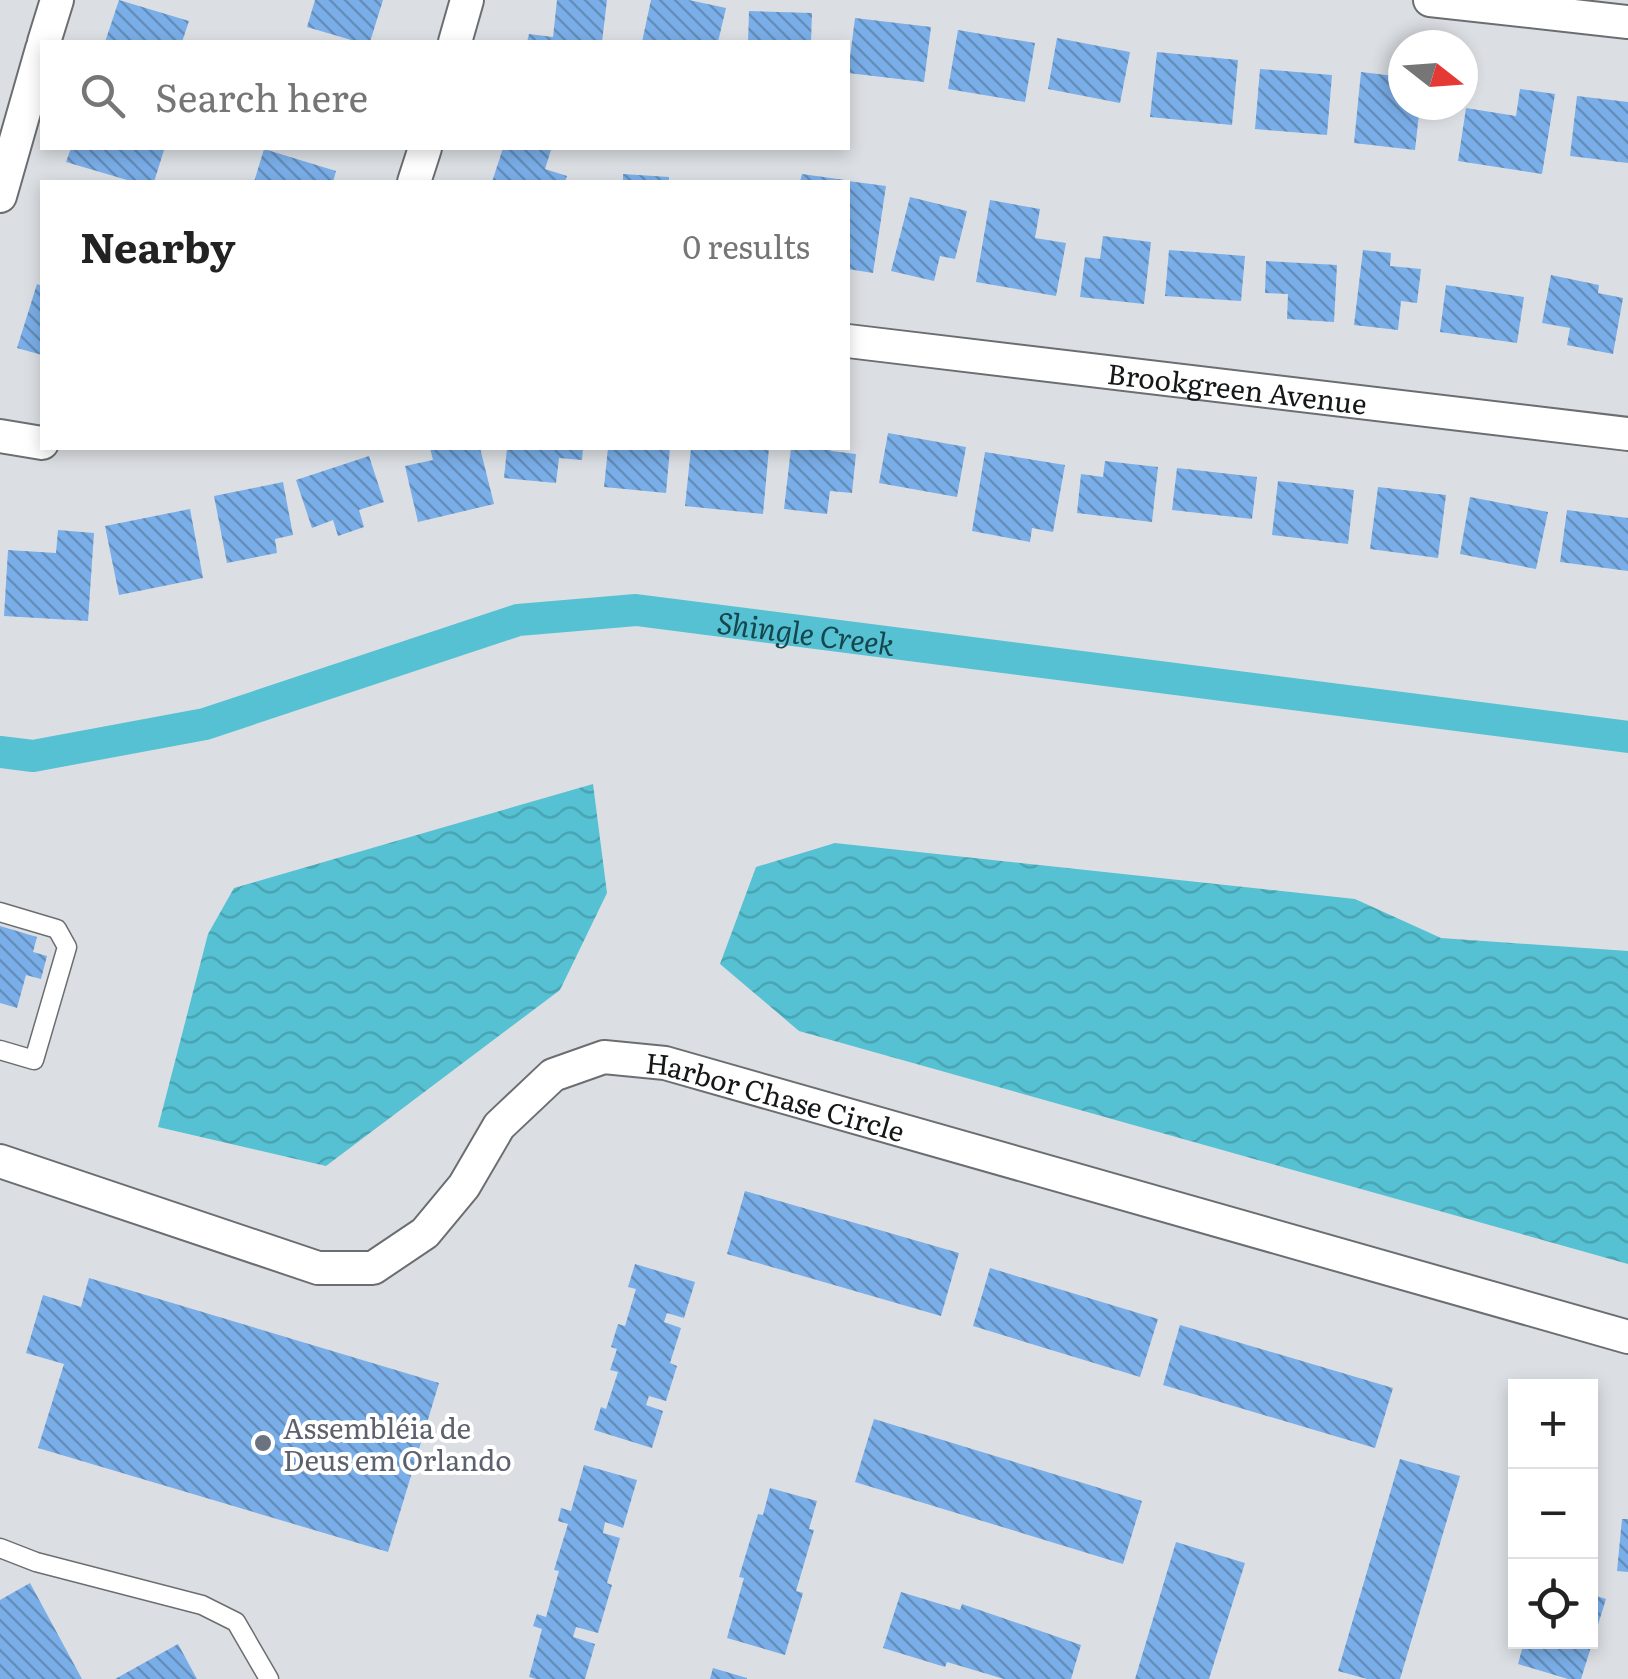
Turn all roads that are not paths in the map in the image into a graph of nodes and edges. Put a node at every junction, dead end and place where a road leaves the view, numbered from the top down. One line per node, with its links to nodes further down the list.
1 (57, 0): 5 (street)
2 (468, 0): 6 (street)
3 (1430, 0): 4 (street)
4 (1628, 22)
5 (46, 40)
6 (456, 40)
7 (40, 60): 10 (street)
8 (423, 150): 9 (street)
9 (415, 180)
10 (0, 196)
11 (850, 341): 12 (street, Brookgreen Avenue)
12 (1628, 434)
13 (0, 436): 14 (street)
14 (40, 443)
15 (0, 912): 16 (lane)
16 (0, 1050)
17 (0, 1161): 18 (street, Harbor Chase Circle)
18 (1628, 1336)
19 (0, 1548): 20 (lane)
20 (269, 1679)

